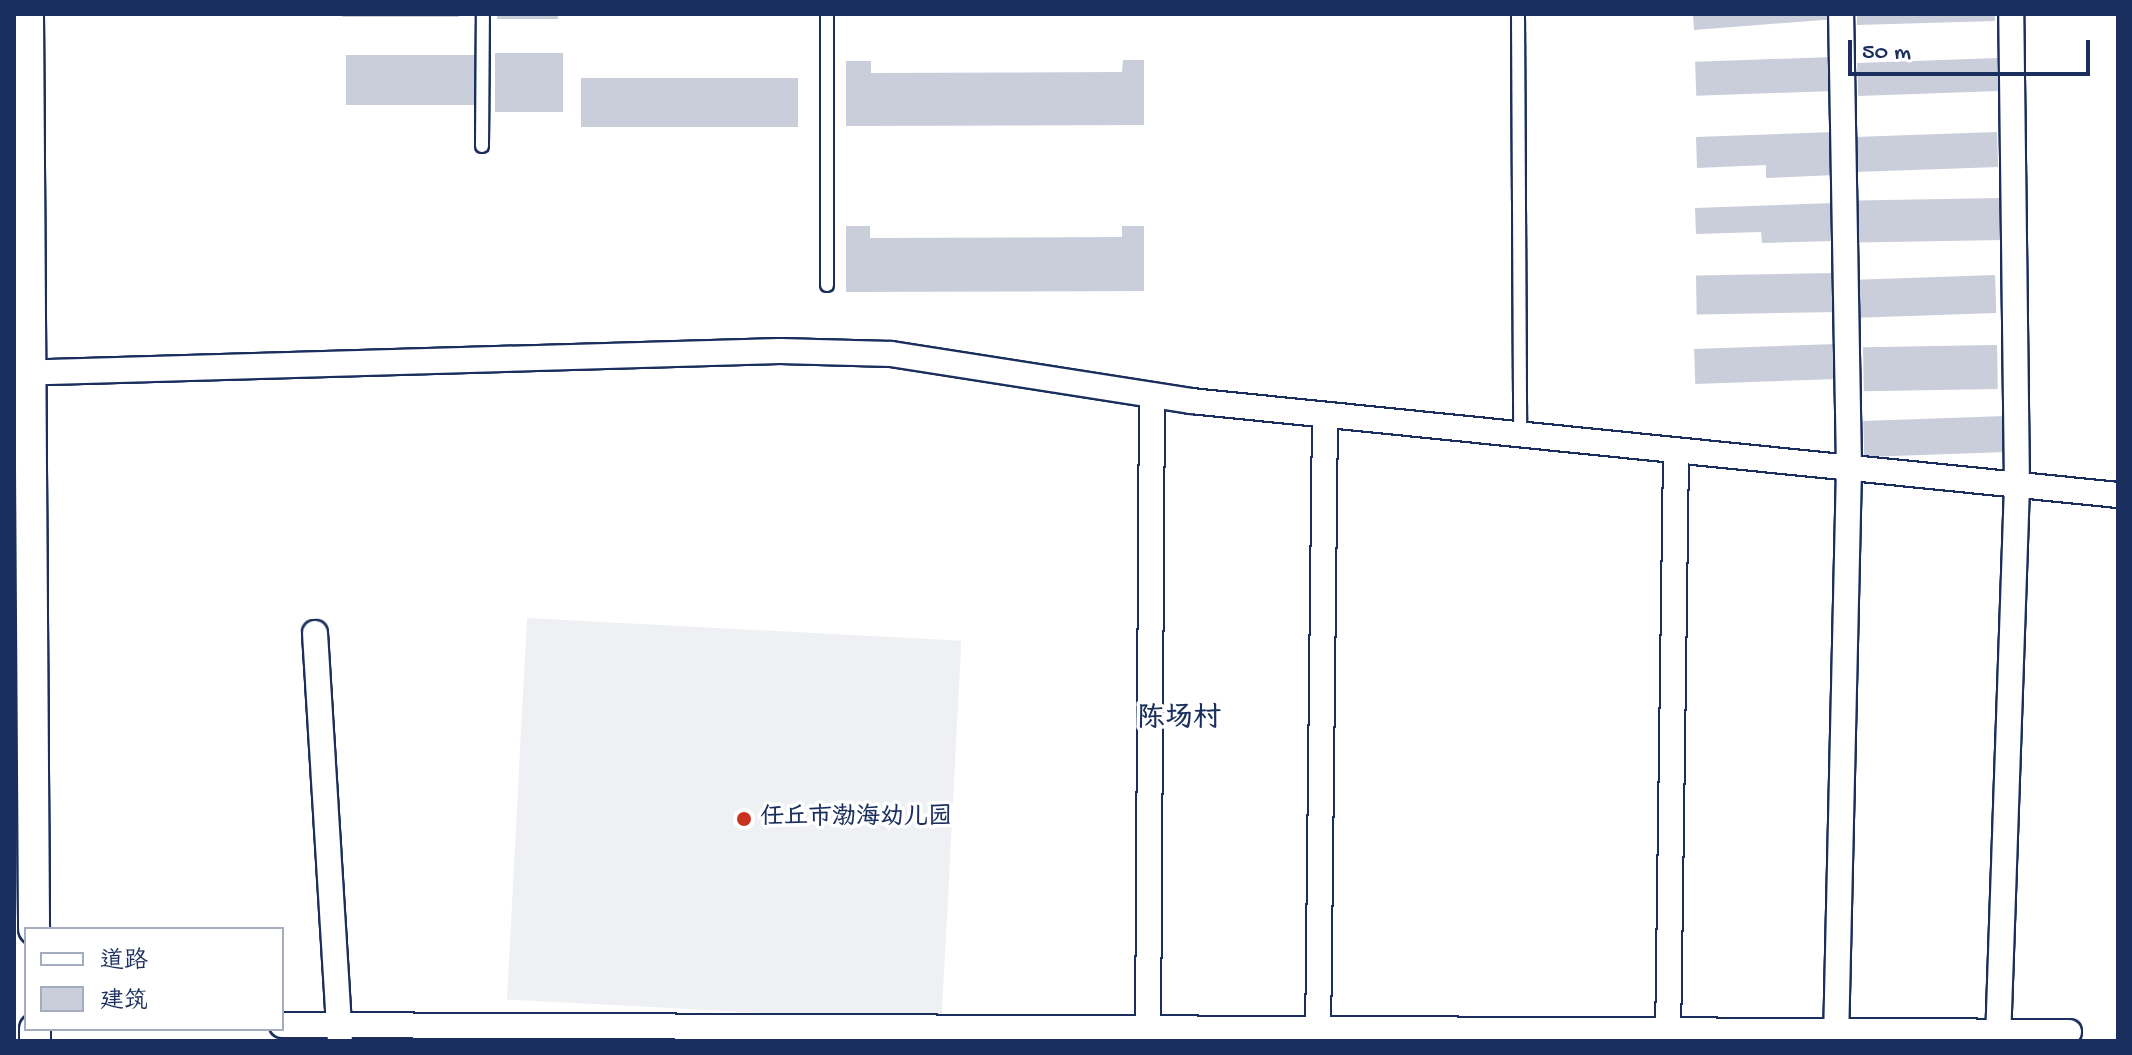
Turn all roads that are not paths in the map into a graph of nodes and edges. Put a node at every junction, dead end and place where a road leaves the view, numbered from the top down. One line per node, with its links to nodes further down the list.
1 (28, 14): 9 (street)
2 (483, 14): 7 (lane)
3 (827, 14): 8 (lane)
4 (1518, 14): 12 (lane)
5 (1841, 14): 14 (street)
6 (2011, 14): 15 (street)
7 (482, 146)
8 (827, 285)
9 (21, 373): 10 (street); 18 (street)
10 (1152, 395): 11 (street); 24 (street)
11 (1325, 415): 12 (street); 25 (street)
12 (1520, 435): 13 (street)
13 (1676, 451): 14 (street); 27 (street)
14 (1849, 468): 15 (street); 28 (street)
15 (2017, 485): 16 (street); 29 (street)
16 (2118, 495)
17 (315, 633): 21 (street)
18 (34, 927)
19 (284, 1025): 21 (street)
20 (2069, 1032): 29 (street)
21 (340, 1033): 22 (street)
22 (666, 1034): 23 (street)
23 (988, 1034): 24 (street)
24 (1148, 1034): 25 (street)
25 (1318, 1034): 26 (street)
26 (1486, 1035): 27 (street)
27 (1668, 1035): 28 (street)
28 (1836, 1036): 29 (street)
29 (1998, 1036)

